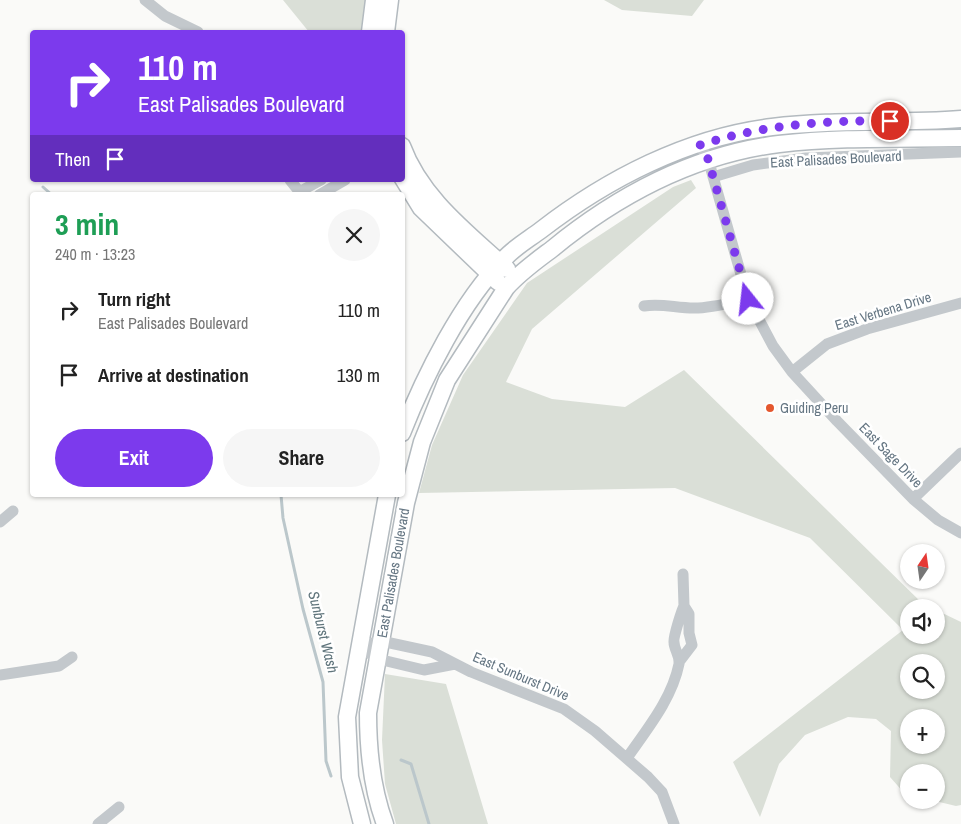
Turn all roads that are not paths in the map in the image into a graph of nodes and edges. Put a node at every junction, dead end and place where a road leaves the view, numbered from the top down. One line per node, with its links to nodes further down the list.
1 (145, 0): 4 (street)
2 (374, 0): 5 (street)
3 (390, 0): 6 (street)
4 (194, 30)
5 (370, 30)
6 (386, 30)
7 (961, 119): 9 (street, East Palisades Boulevard)
8 (961, 138): 9 (street, East Palisades Boulevard)
9 (704, 152): 12 (street, East Sage Drive); 20 (street, East Palisades Boulevard); 21 (street, East Palisades Boulevard)
10 (961, 152): 12 (street, East Palisades Boulevard)
11 (405, 154): 20 (street)
12 (713, 177): 22 (street, East Sage Drive)
13 (292, 182): 17 (street)
14 (318, 182): 18 (street)
15 (342, 182): 19 (street)
16 (405, 182): 20 (street)
17 (300, 192)
18 (303, 192)
19 (324, 192)
20 (495, 269): 21 (street); 26 (street, East Palisades Boulevard)
21 (511, 282): 35 (street, East Palisades Boulevard)
22 (748, 299): 24 (street); 25 (street, East Sage Drive)
23 (961, 303): 25 (street, East Verbena Drive)
24 (644, 306)
25 (792, 372): 29 (street, East Sage Drive)
26 (405, 426)
27 (961, 453): 29 (street)
28 (387, 497): 36 (street, East Palisades Boulevard)
29 (913, 499): 32 (street, East Sage Drive)
30 (13, 511): 31 (street)
31 (0, 522)
32 (961, 533)
33 (683, 574): 34 (street)
34 (684, 606): 39 (street); 39 (street)
35 (381, 641): 36 (street, East Sunburst Drive); 38 (street, East Palisades Boulevard); 40 (street, East Sunburst Drive)
36 (358, 646): 38 (street, East Sunburst Drive); 45 (street, East Palisades Boulevard)
37 (72, 657): 41 (street)
38 (378, 659): 40 (street, East Sunburst Drive); 46 (street, East Palisades Boulevard)
39 (679, 662): 42 (street)
40 (455, 664): 42 (street, East Sunburst Drive)
41 (0, 675)
42 (627, 758): 47 (street, East Sunburst Drive)
43 (119, 807): 44 (street)
44 (98, 824)
45 (362, 824)
46 (385, 824)
47 (674, 824)

